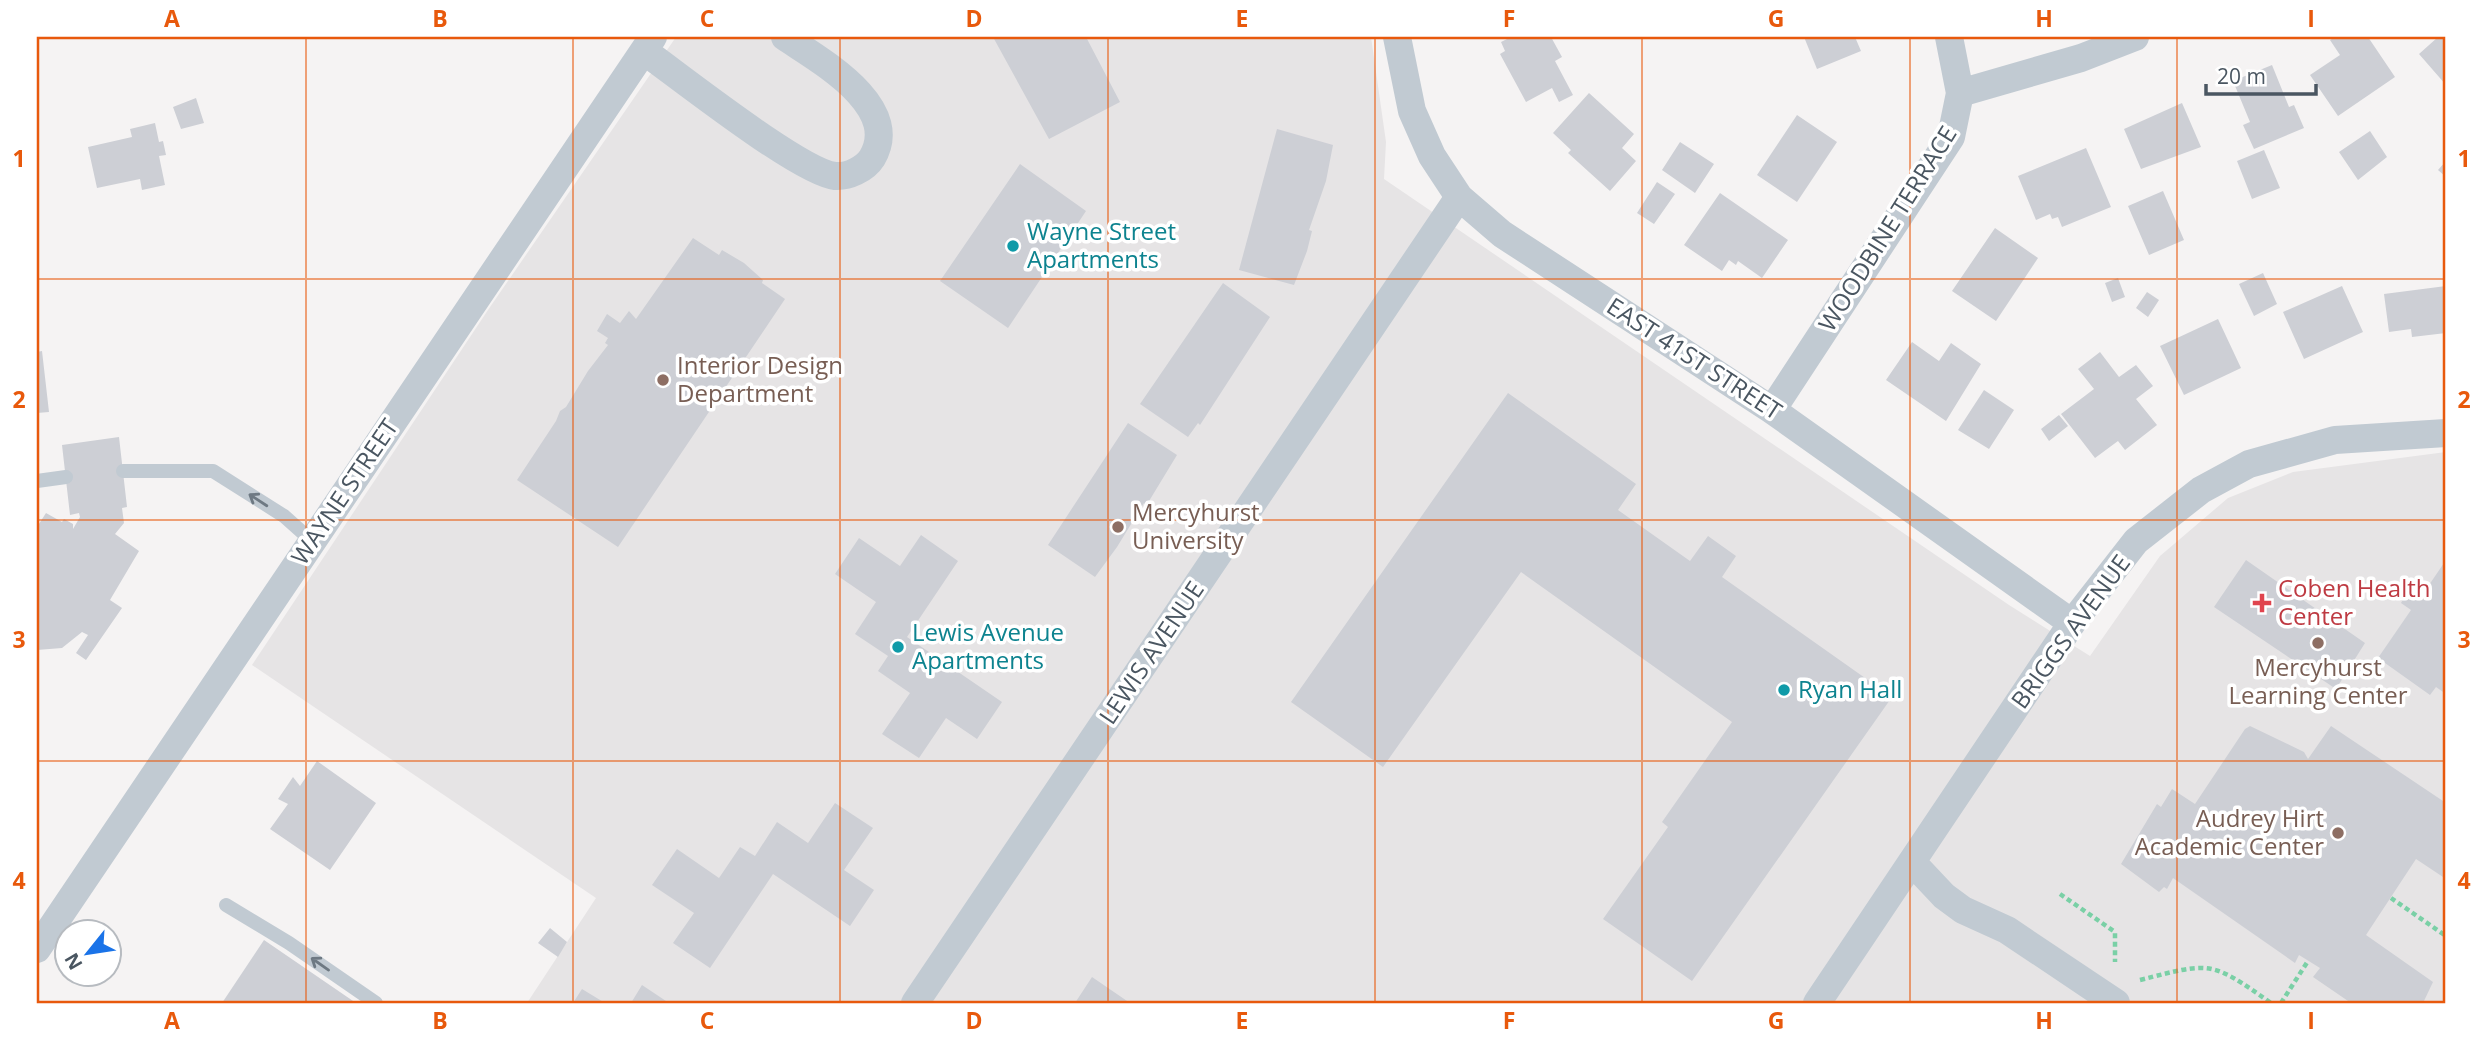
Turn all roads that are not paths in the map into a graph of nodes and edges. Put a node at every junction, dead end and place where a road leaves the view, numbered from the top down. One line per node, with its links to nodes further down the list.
1 (785, 37): 5 (street)
2 (1397, 37): 7 (street, EAST 41ST STREET)
3 (1949, 37): 6 (street, WOODBINE TERRACE)
4 (2135, 37): 6 (street)
5 (649, 44): 13 (street, WAYNE STREET)
6 (1960, 93): 8 (street, WOODBINE TERRACE)
7 (1459, 197): 8 (street, EAST 41ST STREET); 19 (street, LEWIS AVENUE)
8 (1772, 410): 14 (street, EAST 41ST STREET)
9 (2446, 433): 14 (street, BRIGGS AVENUE)
10 (123, 471): 13 (lane, one-way to 10)
11 (66, 477): 12 (lane)
12 (37, 481)
13 (312, 541): 17 (street, WAYNE STREET)
14 (2072, 623): 15 (street, BRIGGS AVENUE)
15 (1912, 862): 20 (street, BRIGGS AVENUE); 21 (street)
16 (226, 905): 18 (lane, one-way to 16)
17 (37, 948)
18 (376, 1003)
19 (915, 1003)
20 (1817, 1003)
21 (2116, 1003)

